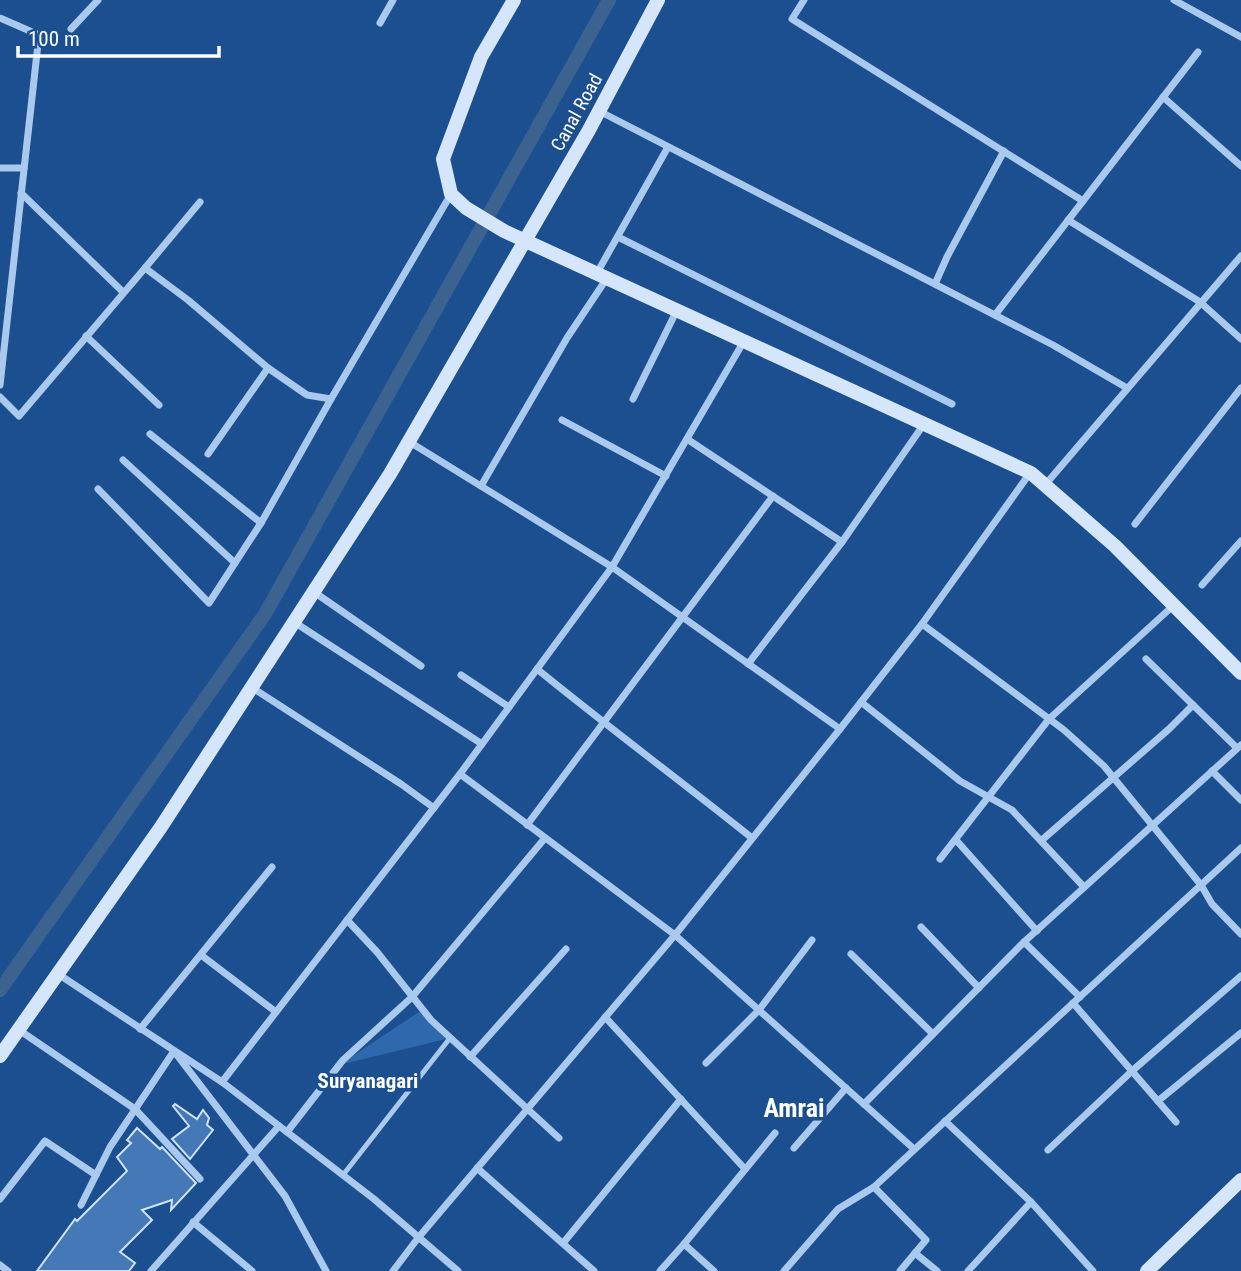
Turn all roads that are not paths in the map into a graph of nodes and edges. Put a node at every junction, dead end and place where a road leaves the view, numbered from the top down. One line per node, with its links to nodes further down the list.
1 (98, 0): 9 (street)
2 (393, 0): 8 (street)
3 (514, 0): 20 (street)
4 (658, 0): 13 (street, Canal Road)
5 (804, 0): 15 (street)
6 (1174, 0): 10 (street)
7 (0, 18): 18 (street)
8 (380, 23)
9 (71, 29)
10 (1241, 37)
11 (1198, 51): 12 (street)
12 (1163, 97): 16 (street); 21 (street)
13 (599, 111): 14 (street); 25 (street, Canal Road)
14 (668, 147): 24 (street); 29 (street)
15 (1004, 151): 21 (street); 29 (street)
16 (1241, 166)
17 (0, 168): 18 (street)
18 (24, 168): 19 (street)
19 (21, 193): 30 (street); 38 (street)
20 (451, 194): 25 (street); 42 (street)
21 (1083, 201): 23 (street)
22 (200, 202): 27 (street)
23 (1068, 220): 31 (street); 33 (street)
24 (618, 237): 28 (street); 44 (street)
25 (524, 241): 28 (street); 50 (street, Canal Road)
26 (1241, 256): 31 (street)
27 (145, 268): 30 (street); 37 (street)
28 (602, 275): 32 (street); 56 (street)
29 (935, 284): 33 (street)
30 (123, 292): 34 (street)
31 (1200, 302): 35 (street); 40 (street)
32 (677, 310): 36 (street); 43 (street)
33 (995, 315): 40 (street)
34 (86, 337): 41 (street); 45 (street)
35 (1241, 339)
36 (744, 341): 47 (street); 49 (street)
37 (268, 368): 42 (street); 51 (street)
38 (0, 385)
39 (1241, 387): 60 (street)
40 (1127, 388): 55 (street)
41 (0, 397)
42 (331, 398): 59 (street)
43 (634, 399)
44 (952, 404)
45 (159, 405)
46 (562, 420): 54 (street)
47 (925, 424): 53 (street); 62 (street)
48 (150, 433): 59 (street)
49 (687, 439): 54 (street); 58 (street)
50 (408, 440): 56 (street); 66 (street, Canal Road)
51 (208, 454)
52 (123, 460): 63 (street)
53 (1031, 472): 55 (street); 70 (street)
54 (666, 476): 64 (street)
55 (1045, 485): 67 (street)
56 (481, 486): 64 (street)
57 (99, 489): 63 (street)
58 (773, 496): 62 (street); 68 (street)
59 (261, 523): 63 (street)
60 (1135, 524)
61 (1241, 541): 65 (street)
62 (842, 542): 72 (street)
63 (235, 563)
64 (612, 567): 68 (street); 74 (street)
65 (1202, 585)
66 (314, 592): 69 (street, Canal Road); 73 (street)
67 (1174, 606): 75 (street); 81 (street)
68 (684, 618): 72 (street); 82 (street)
69 (294, 622): 77 (street, Canal Road); 84 (street)
70 (922, 624): 78 (street); 81 (street)
71 (1146, 659): 79 (street)
72 (748, 664): 83 (street)
73 (421, 666)
74 (537, 669): 80 (street); 82 (street)
75 (1241, 673)
76 (461, 675): 80 (street)
77 (251, 687): 91 (street); 113 (street, Canal Road)
78 (861, 702): 83 (street); 89 (street)
79 (1194, 705): 85 (street); 88 (street)
80 (509, 707): 84 (street)
81 (1049, 719): 88 (street); 89 (street)
82 (604, 724): 92 (street); 95 (street)
83 (840, 729): 95 (street)
84 (482, 744): 87 (street)
85 (1239, 746): 86 (street)
86 (1212, 771): 90 (street); 93 (street)
87 (460, 774): 91 (street); 92 (street)
88 (1113, 778): 93 (street); 97 (street)
89 (990, 797): 96 (street); 97 (street)
90 (1241, 800)
91 (433, 808): 103 (street)
92 (527, 825): 94 (street)
93 (1151, 825): 101 (street); 102 (street)
94 (545, 838): 107 (street); 116 (street)
95 (752, 838): 107 (street)
96 (956, 840): 99 (street); 105 (street)
97 (1042, 840): 102 (street)
98 (1241, 848): 101 (street)
99 (940, 859)
100 (272, 867): 112 (street)
101 (1201, 885): 106 (street); 117 (street)
102 (1084, 887): 105 (street)
103 (347, 920): 116 (street); 120 (street)
104 (921, 927): 115 (street)
105 (1037, 931): 109 (street)
106 (1241, 934)
107 (675, 935): 119 (street); 121 (street)
108 (812, 940): 119 (street)
109 (1024, 942): 115 (street); 117 (street)
110 (566, 948): 129 (street)
111 (851, 954): 125 (street)
112 (201, 955): 120 (street); 122 (street)
113 (58, 974): 122 (street); 123 (street, Canal Road)
114 (1241, 976): 131 (street)
115 (979, 988): 125 (street)
116 (412, 997): 126 (street); 142 (street)
117 (1080, 997): 118 (street)
118 (1073, 1003): 131 (street); 139 (street)
119 (759, 1010): 130 (street); 133 (street)
120 (276, 1012): 132 (street)
121 (605, 1017): 134 (street); 138 (street)
122 (140, 1029): 127 (street)
123 (19, 1030): 128 (street, Canal Road); 137 (street)
124 (1241, 1033): 135 (street)
125 (933, 1034): 136 (street)
126 (450, 1038): 129 (street); 152 (lane)
127 (174, 1051): 132 (street); 137 (street); 148 (street)
128 (0, 1056)
129 (470, 1056): 138 (street)
130 (706, 1063)
131 (1132, 1071): 135 (street); 147 (street)
132 (222, 1082): 141 (street)
133 (846, 1088): 136 (street); 145 (street)
134 (681, 1099): 150 (street); 161 (street)
135 (1158, 1101): 140 (street)
136 (864, 1104): 146 (street)
137 (135, 1109): 151 (street); 153 (street)
138 (527, 1110): 144 (street); 149 (street)
139 (945, 1121): 146 (street); 157 (street)
140 (1176, 1122)
141 (279, 1126): 142 (street); 148 (street)
142 (287, 1132): 152 (street)
143 (775, 1133): 150 (street)
144 (559, 1138)
145 (794, 1148)
146 (914, 1149): 155 (street)
147 (1048, 1150)
148 (254, 1156): 159 (street); 168 (street)
149 (477, 1168): 160 (street); 161 (street)
150 (745, 1169): 162 (street)
151 (96, 1175): 156 (street); 158 (street)
152 (343, 1175): 160 (street)
153 (200, 1179)
154 (1241, 1180): 179 (street)
155 (874, 1187): 163 (street); 174 (street)
156 (0, 1199)
157 (1031, 1202): 177 (street); 178 (street)
158 (81, 1205)
159 (193, 1222): 166 (street); 167 (street)
160 (418, 1238): 169 (street); 170 (street)
161 (564, 1242): 171 (street)
162 (684, 1244): 172 (street); 173 (street)
163 (915, 1253): 175 (street); 176 (street)
164 (0, 1265): 165 (street)
165 (8, 1271)
166 (151, 1271)
167 (252, 1271)
168 (326, 1271)
169 (393, 1271)
170 (458, 1271)
171 (594, 1271)
172 (660, 1271)
173 (714, 1271)
174 (785, 1271)
175 (900, 1271)
176 (937, 1271)
177 (968, 1271)
178 (1093, 1271)
179 (1147, 1271)

